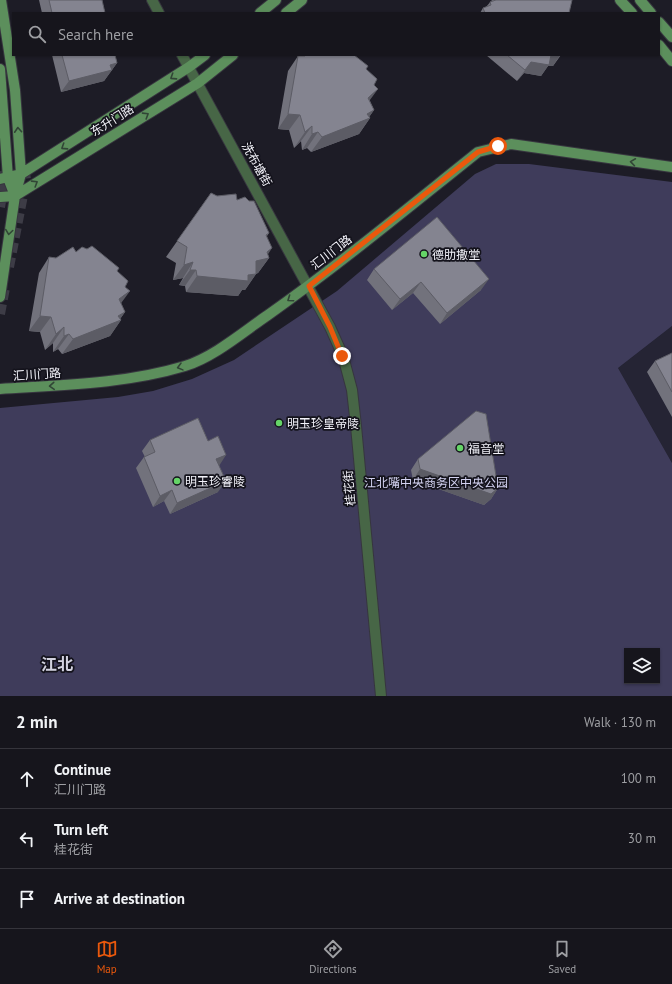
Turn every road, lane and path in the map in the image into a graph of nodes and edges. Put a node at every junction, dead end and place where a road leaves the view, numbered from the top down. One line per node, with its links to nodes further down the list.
1 (1, 0): 23 (street, one-way to 1)
2 (152, 0): 7 (street)
3 (276, 0): 8 (street)
4 (302, 0): 9 (street)
5 (620, 0): 10 (street)
6 (640, 0): 11 (street)
7 (158, 12)
8 (261, 12)
9 (287, 12)
10 (631, 12)
11 (650, 12)
12 (660, 23): 13 (street)
13 (672, 37)
14 (660, 46): 18 (street)
15 (183, 56): 19 (street, 洗布塘街)
16 (204, 56): 19 (street, 东升门路)
17 (232, 56): 21 (street, 东升门路)
18 (672, 61)
19 (189, 67): 21 (street, 洗布塘街); 23 (street, 东升门路, one-way to 23)
20 (0, 69): 24 (street)
21 (198, 83): 25 (street, 东升门路, one-way to 21); 27 (street, 洗布塘街)
22 (672, 167): 27 (street, 汇川门路, one-way to 27)
23 (21, 174): 24 (street, 东升门路); 25 (street)
24 (4, 179): 25 (street)
25 (14, 196): 26 (street, 东升门路); 28 (street, one-way to 28)
26 (0, 197)
27 (309, 286): 29 (street, 汇川门路, one-way to 29); 30 (street, 桂花街)
28 (0, 297)
29 (0, 389)
30 (381, 696)

